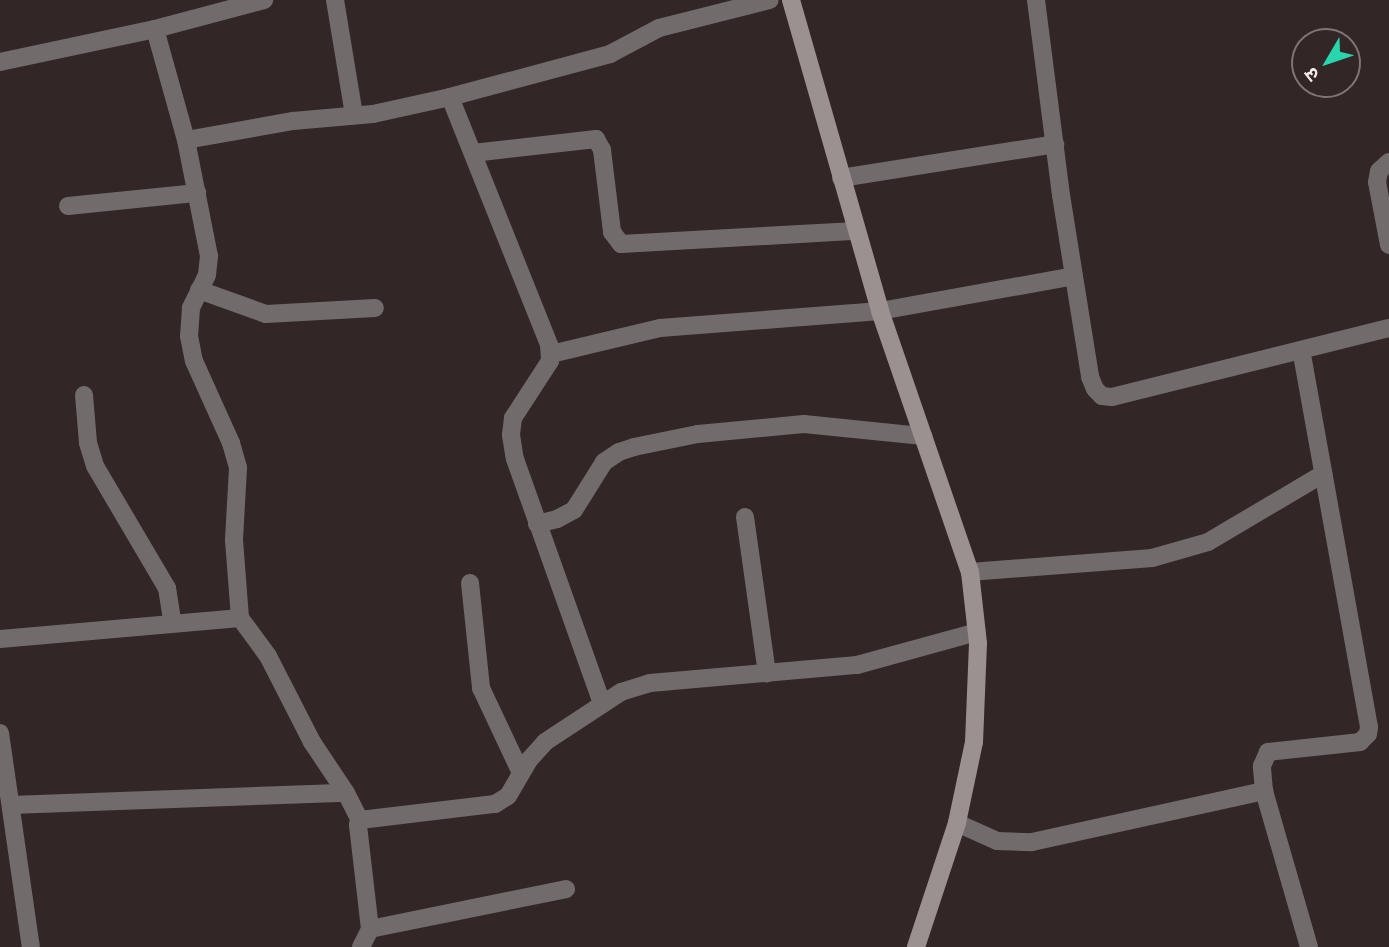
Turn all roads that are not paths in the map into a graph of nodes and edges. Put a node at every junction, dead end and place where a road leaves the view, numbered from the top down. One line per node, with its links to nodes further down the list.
1 (264, 0): 6 (street)
2 (335, 0): 9 (street)
3 (770, 0): 8 (street)
4 (791, 0): 14 (street)
5 (1036, 0): 11 (street)
6 (155, 29): 7 (street); 10 (street)
7 (0, 62)
8 (450, 97): 9 (street); 12 (street)
9 (354, 116): 10 (street)
10 (186, 140): 15 (street)
11 (1055, 144): 14 (street); 19 (street)
12 (473, 153): 17 (street); 25 (street)
13 (1389, 162): 18 (street)
14 (841, 178): 17 (street)
15 (197, 193): 16 (street); 20 (street)
16 (68, 206)
17 (856, 231): 22 (street)
18 (1389, 245)
19 (1074, 276): 22 (street); 24 (street)
20 (199, 290): 21 (street); 33 (street)
21 (375, 307)
22 (880, 311): 25 (street); 27 (street)
23 (1389, 328): 24 (street)
24 (1301, 350): 28 (street)
25 (551, 354): 30 (street)
26 (84, 395): 34 (street)
27 (923, 436): 30 (street); 31 (street)
28 (1323, 474): 31 (street); 41 (street)
29 (745, 517): 37 (street)
30 (537, 524): 38 (street)
31 (970, 572): 35 (street)
32 (470, 583): 40 (street)
33 (240, 618): 34 (street); 42 (street)
34 (173, 624): 36 (street)
35 (977, 632): 37 (street); 45 (street)
36 (0, 639)
37 (767, 673): 38 (street)
38 (602, 704): 40 (street)
39 (0, 733): 43 (street)
40 (521, 773): 44 (street)
41 (1264, 791): 45 (street); 51 (street)
42 (346, 793): 43 (street); 44 (street)
43 (11, 805): 48 (street)
44 (360, 820): 47 (street)
45 (957, 822): 50 (street)
46 (566, 888): 47 (street)
47 (370, 929): 49 (street)
48 (31, 947)
49 (361, 947)
50 (916, 947)
51 (1309, 947)

